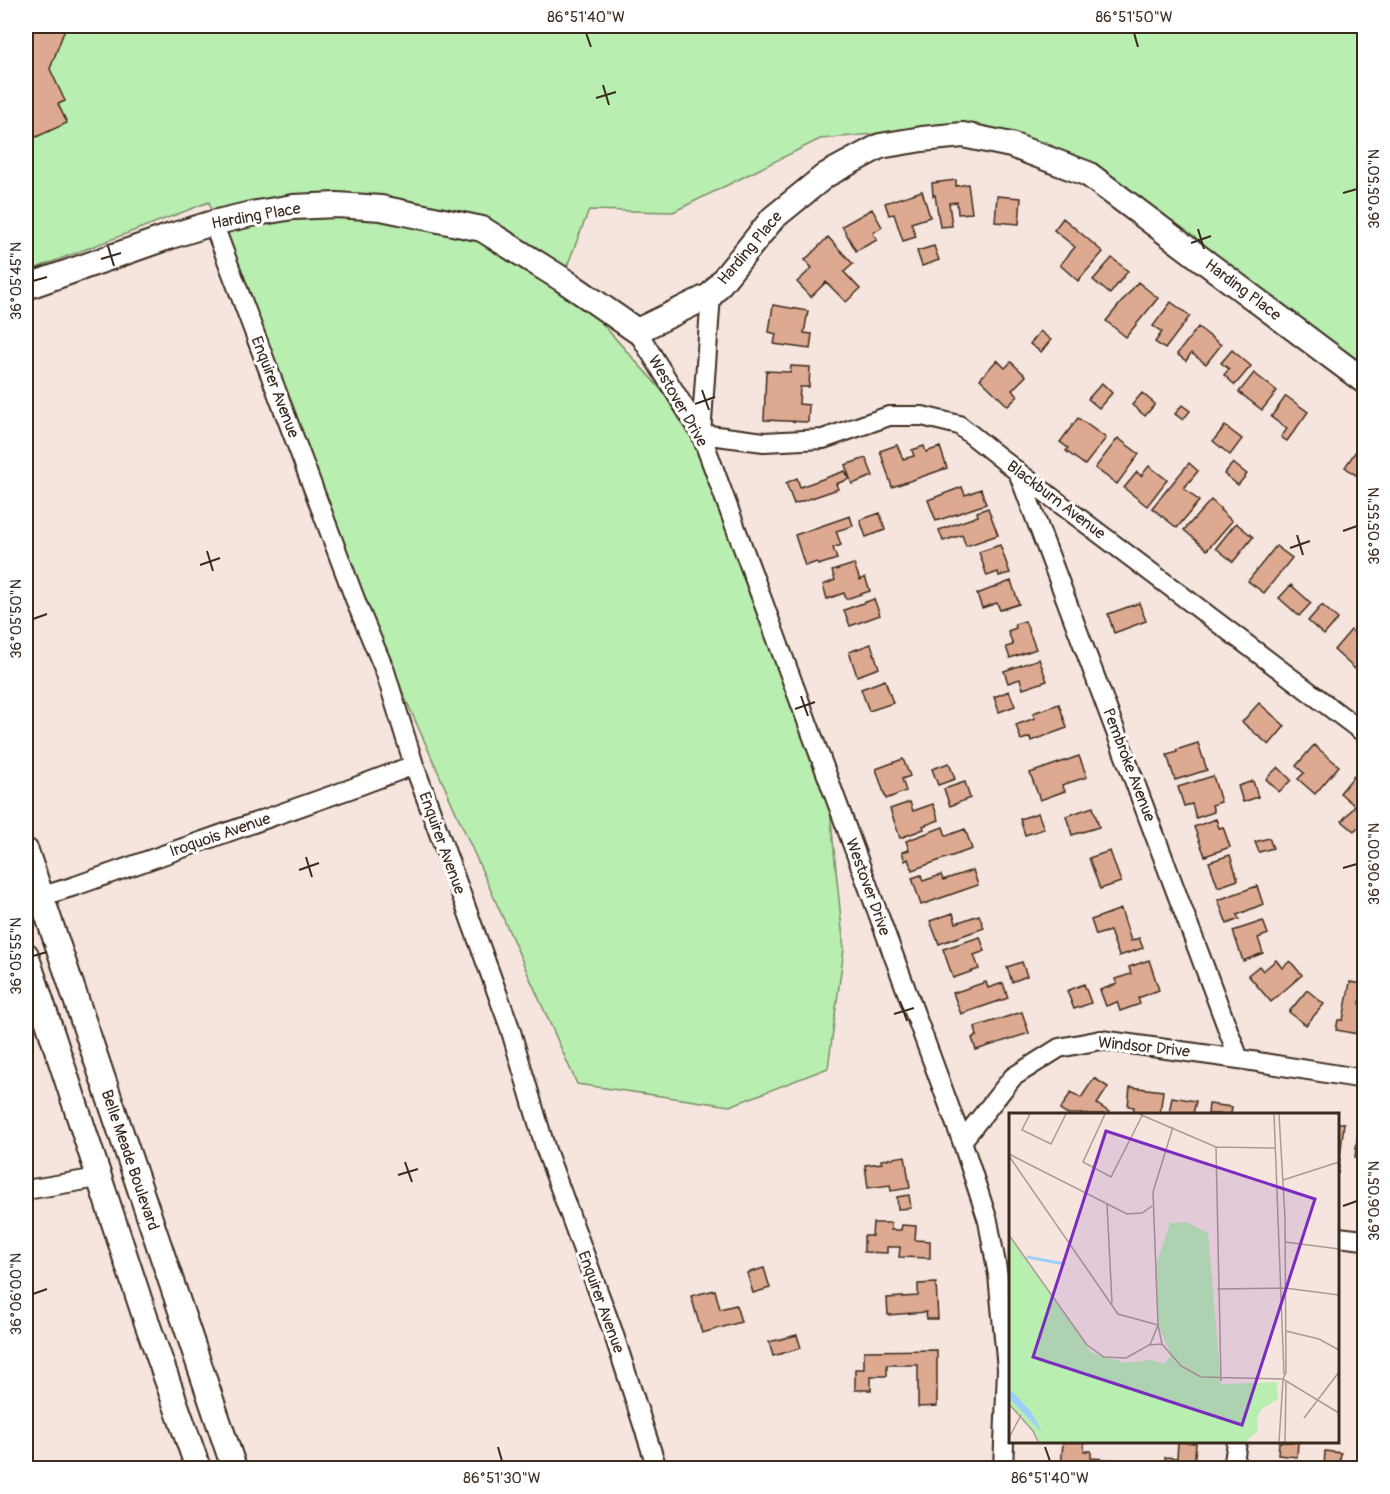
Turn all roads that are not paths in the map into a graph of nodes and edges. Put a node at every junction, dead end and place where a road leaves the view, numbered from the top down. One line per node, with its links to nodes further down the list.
1 (213, 223): 2 (main road, Harding Place); 4 (main road, Harding Place); 9 (street, Enquirer Avenue)
2 (26, 287)
3 (711, 295): 4 (main road, Harding Place); 5 (main road, Harding Place); 6 (street)
4 (637, 331): 6 (street, Westover Drive)
5 (1365, 381)
6 (701, 434): 7 (street, Blackburn Avenue); 15 (street, Westover Drive)
7 (1018, 472): 8 (street, Blackburn Avenue); 13 (street, Pembroke Avenue)
8 (1365, 733)
9 (414, 765): 11 (street, Iroquois Avenue); 24 (street, Enquirer Avenue)
10 (26, 851): 11 (main road, Belle Meade Boulevard)
11 (33, 899): 16 (main road, Belle Meade Boulevard)
12 (26, 955): 17 (main road)
13 (1239, 1059): 14 (street, Windsor Drive); 15 (street, Windsor Drive)
14 (1365, 1079)
15 (962, 1141): 25 (street, Westover Drive)
16 (132, 1166): 17 (main road); 23 (main road, Belle Meade Boulevard)
17 (98, 1178): 18 (street); 22 (main road)
18 (26, 1190)
19 (1339, 1237): 20 (street)
20 (1365, 1240)
21 (1237, 1443): 26 (street)
22 (198, 1468)
23 (234, 1468)
24 (657, 1468)
25 (1003, 1468)
26 (1233, 1468)

